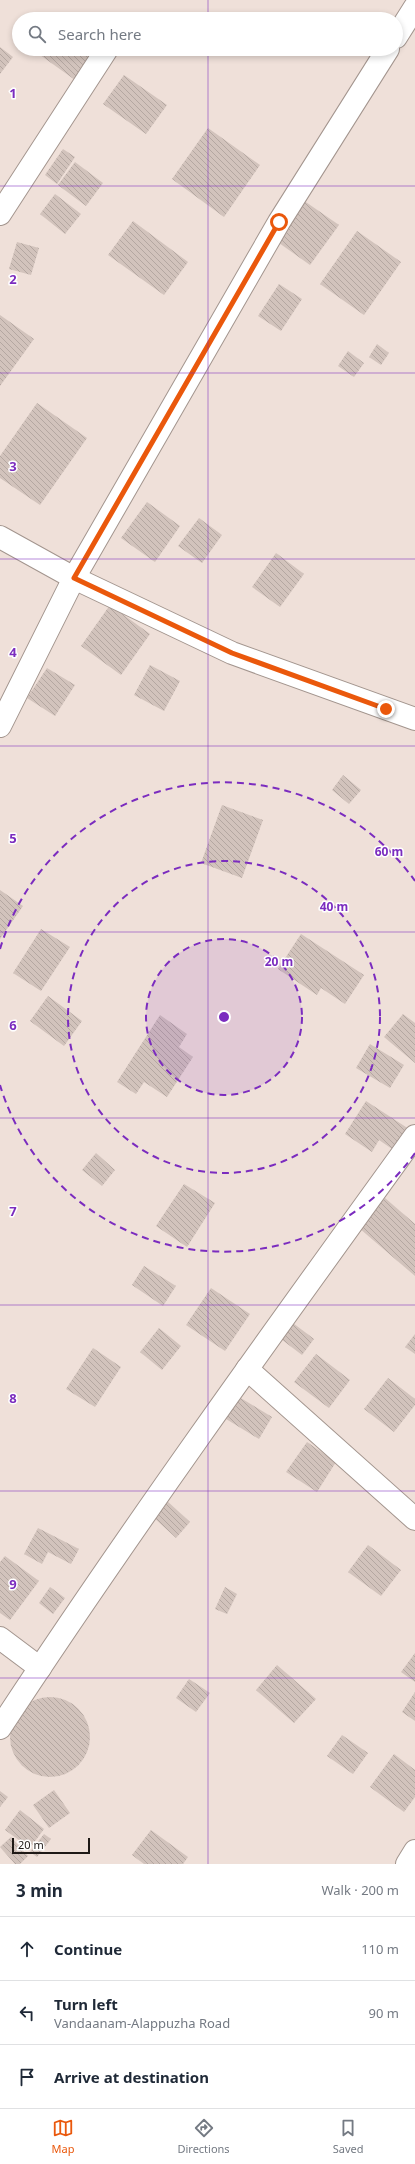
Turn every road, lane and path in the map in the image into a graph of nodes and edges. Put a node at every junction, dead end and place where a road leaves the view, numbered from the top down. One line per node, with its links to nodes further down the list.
1 (415, 7): 2 (street)
2 (403, 26)
3 (102, 56): 5 (street)
4 (384, 56): 7 (street)
5 (0, 214)
6 (0, 537): 7 (street)
7 (74, 578): 8 (street); 9 (street)
8 (415, 719)
9 (0, 726)
10 (415, 1136): 11 (street)
11 (247, 1369): 12 (street); 14 (street)
12 (415, 1518)
13 (0, 1638): 14 (street)
14 (40, 1668): 15 (street)
15 (0, 1728)
16 (415, 1851): 17 (street)
17 (407, 1864)

